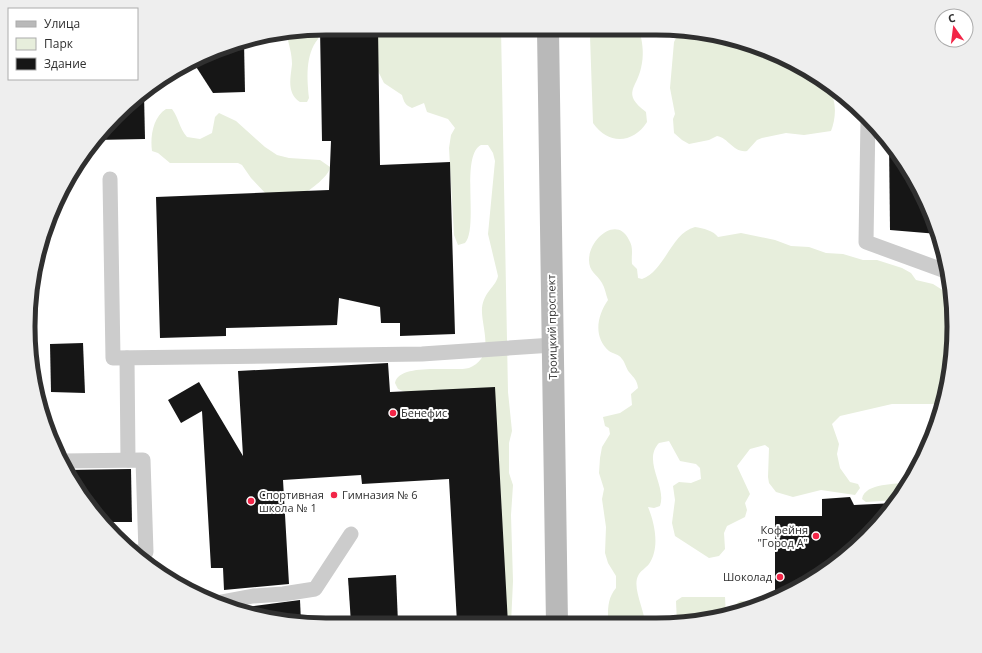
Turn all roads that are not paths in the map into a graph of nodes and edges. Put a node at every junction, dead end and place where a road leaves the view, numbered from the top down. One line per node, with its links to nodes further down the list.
1 (548, 35): 5 (main road, Троицкий проспект)
2 (868, 126): 4 (lane)
3 (110, 179): 6 (lane)
4 (941, 269)
5 (553, 345): 6 (lane); 12 (main road, Троицкий проспект)
6 (127, 358): 7 (lane)
7 (128, 460): 8 (lane); 10 (lane)
8 (69, 462)
9 (351, 534): 11 (lane)
10 (142, 552)
11 (227, 601)
12 (557, 618)

